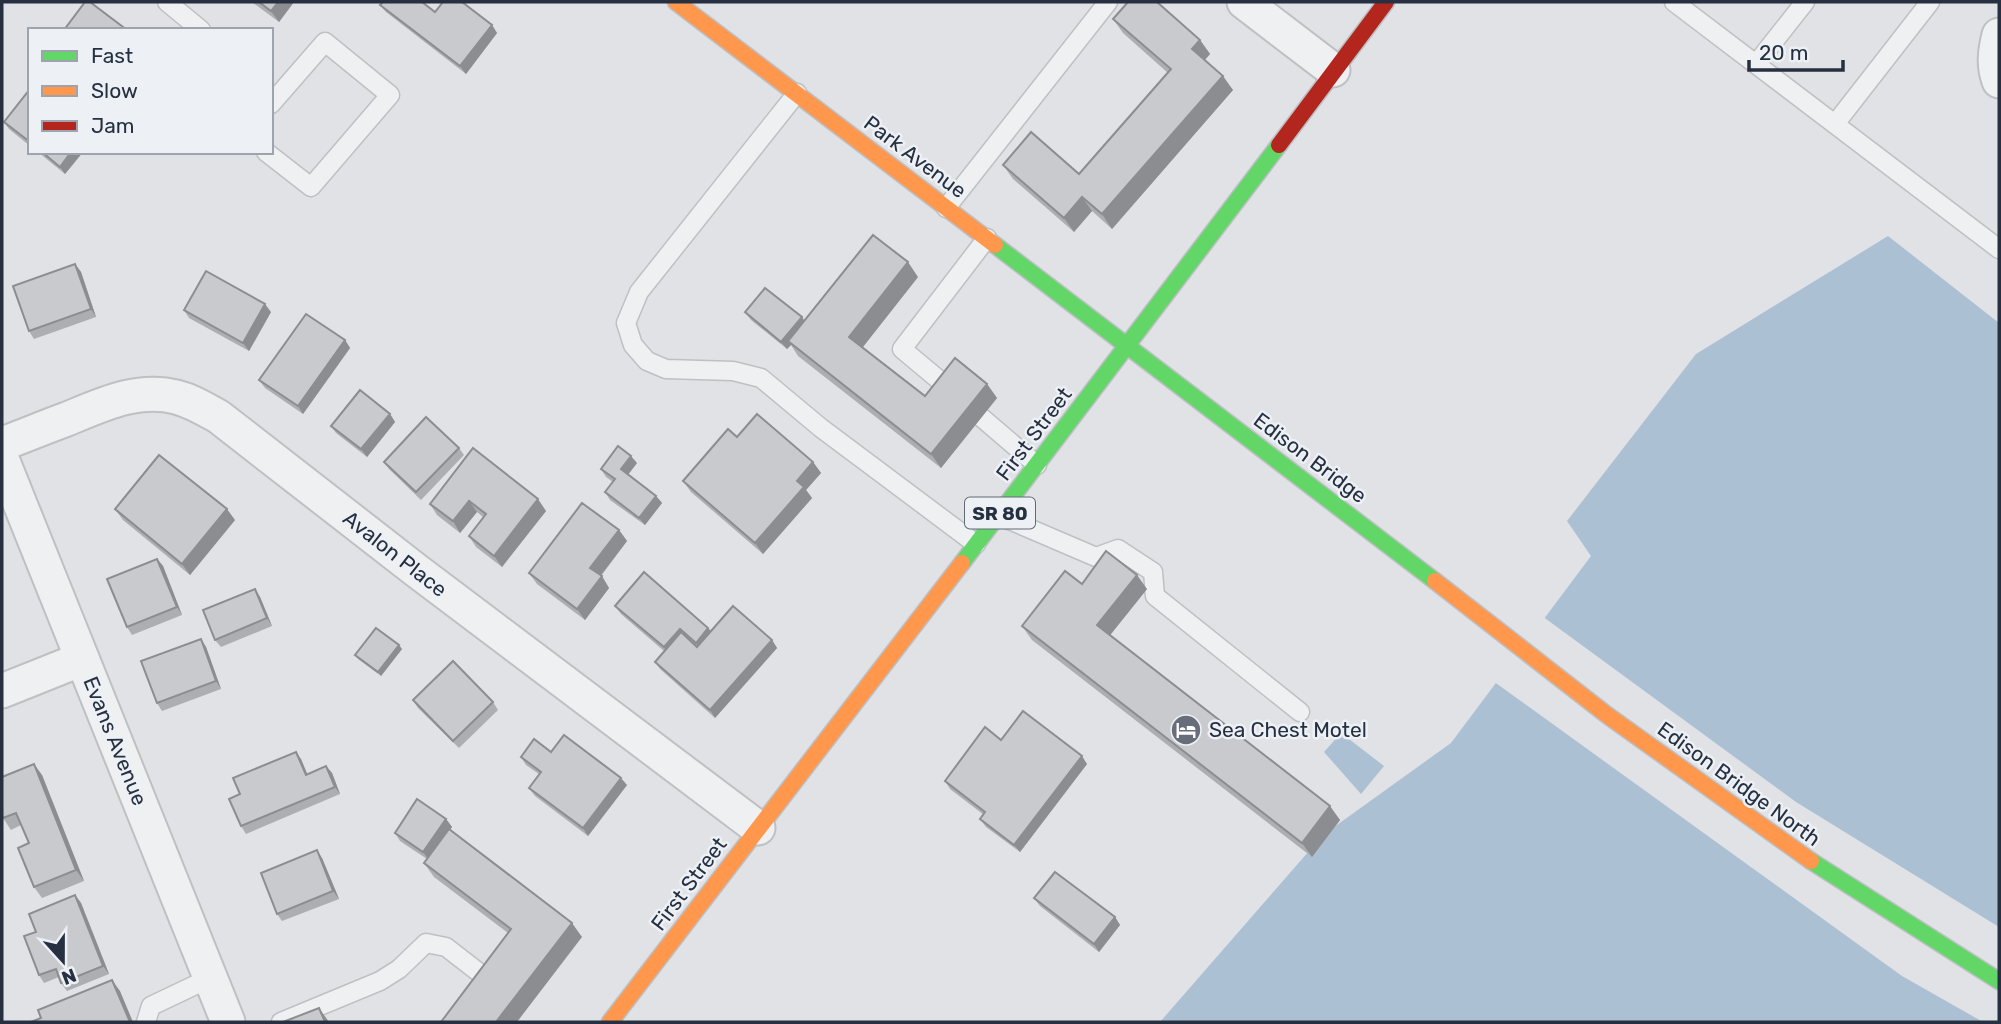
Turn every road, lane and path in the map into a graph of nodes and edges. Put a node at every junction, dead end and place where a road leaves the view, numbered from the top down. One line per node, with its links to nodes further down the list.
1 (167, 2): 9 (lane)
2 (676, 2): 14 (main road, Park Avenue)
3 (1108, 2): 18 (lane)
4 (1244, 2): 12 (street)
5 (1385, 2): 12 (main road, First Street / SR 80)
6 (1675, 2): 11 (lane)
7 (1805, 2): 11 (lane)
8 (1930, 2): 16 (lane)
9 (199, 28)
10 (1999, 35): 13 (street)
11 (1756, 64): 16 (lane)
12 (1333, 70): 21 (main road, First Street / SR 80)
13 (1999, 81)
14 (797, 93): 18 (main road, Park Avenue); 28 (lane)
15 (274, 96): 17 (lane)
16 (1835, 124): 20 (lane)
17 (269, 154)
18 (946, 208): 19 (main road, Park Avenue)
19 (987, 238): 21 (main road, Park Avenue); 22 (lane)
20 (1999, 249)
21 (1128, 346): 26 (main road, First Street / SR 80); 29 (main road, Edison Bridge)
22 (951, 390)
23 (981, 417): 26 (lane)
24 (2, 444): 33 (street, Avalon Place)
25 (2, 459): 30 (street, Evans Avenue)
26 (1037, 465): 27 (main road, First Street / SR 80)
27 (998, 515): 28 (main road, First Street / SR 80); 32 (lane)
28 (976, 544): 33 (main road, First Street / SR 80)
29 (1466, 604): 36 (main road, Edison Bridge North)
30 (82, 659): 31 (street); 35 (street, Evans Avenue)
31 (2, 691)
32 (1300, 712)
33 (758, 828): 40 (main road, First Street / SR 80)
34 (477, 971): 39 (lane)
35 (210, 978): 37 (lane); 38 (street, Evans Avenue)
36 (1999, 981)
37 (146, 1022)
38 (228, 1022)
39 (281, 1022)
40 (610, 1022)

